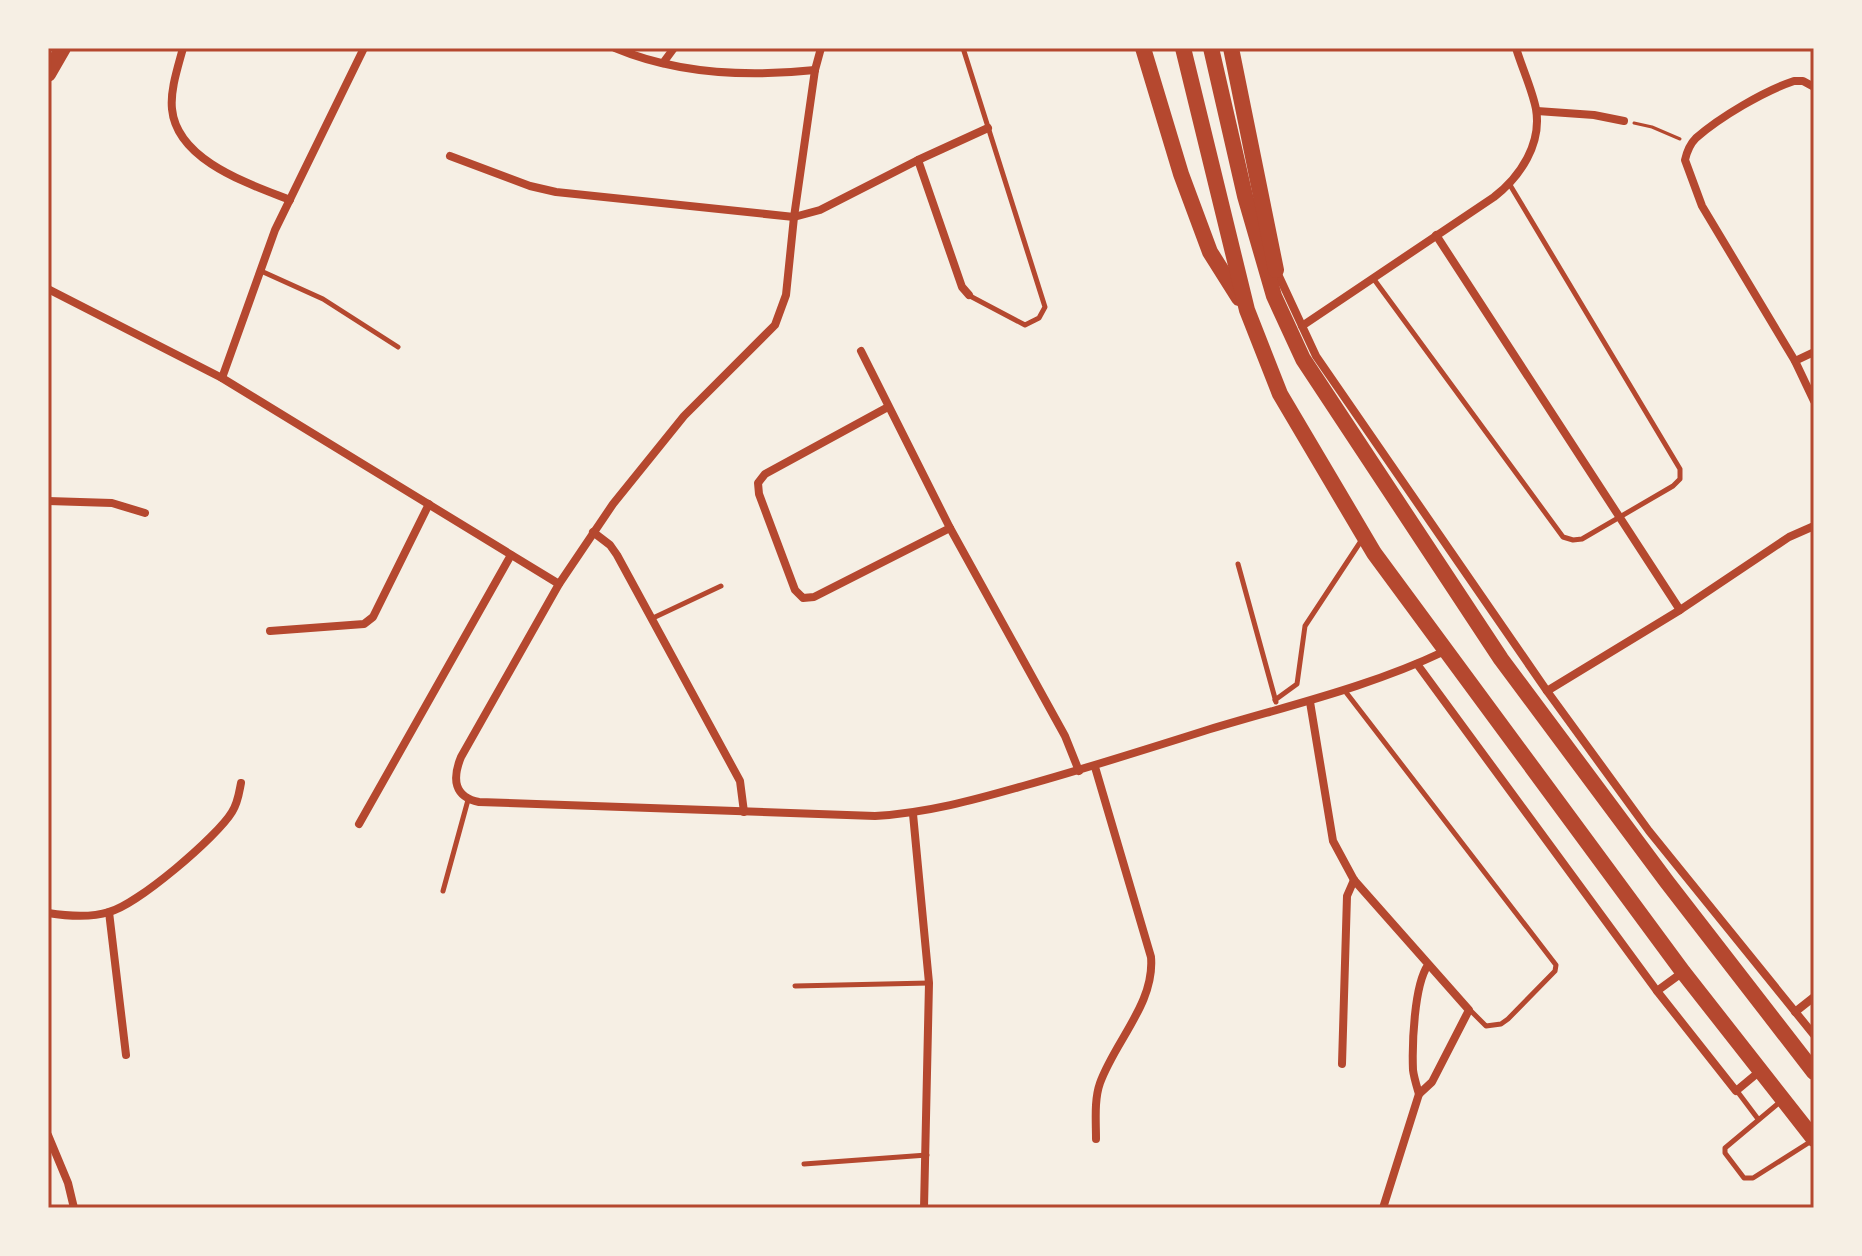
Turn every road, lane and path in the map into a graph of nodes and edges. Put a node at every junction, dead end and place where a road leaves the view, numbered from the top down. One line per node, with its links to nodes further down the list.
1 (63, 48): 15 (main road)
2 (183, 48): 24 (street)
3 (364, 48): 24 (street)
4 (615, 48): 13 (street)
5 (674, 48): 13 (street)
6 (821, 48): 14 (street)
7 (963, 48): 19 (lane)
8 (1143, 48): 32 (main road)
9 (1183, 48): 32 (main road)
10 (1211, 48): 37 (main road)
11 (1231, 48): 28 (main road)
12 (1516, 48): 17 (street)
13 (663, 63): 14 (street)
14 (815, 70): 25 (street)
15 (48, 74)
16 (1814, 87): 20 (street)
17 (1537, 111): 18 (street); 23 (street)
18 (1624, 121): 20 (path)
19 (988, 128): 22 (street); 31 (lane)
20 (1690, 145): 38 (street)
21 (450, 156): 25 (street)
22 (918, 160): 25 (street); 31 (street)
23 (1510, 185): 26 (street); 45 (lane)
24 (290, 200): 27 (street)
25 (794, 217): 48 (street)
26 (1436, 235): 29 (street); 45 (street)
27 (260, 271): 34 (lane); 39 (street)
28 (1277, 272): 33 (street); 37 (main road)
29 (1373, 278): 33 (street); 45 (lane)
30 (48, 289): 39 (street)
31 (969, 295)
32 (1247, 310): 49 (main road)
33 (1302, 326): 60 (street)
34 (398, 347)
35 (861, 351): 41 (street)
36 (1814, 352): 38 (street)
37 (1303, 359): 87 (main road)
38 (1795, 361): 40 (street)
39 (222, 378): 43 (street)
40 (1814, 401)
41 (888, 407): 47 (street); 47 (street)
42 (48, 501): 44 (street)
43 (429, 504): 50 (street); 56 (street)
44 (145, 513)
45 (1621, 518): 54 (street)
46 (1814, 526): 54 (street)
47 (950, 528): 65 (street)
48 (593, 532): 52 (street); 55 (street)
49 (1364, 536): 57 (main road); 61 (lane)
50 (511, 555): 52 (street); 70 (street)
51 (1238, 564): 61 (lane)
52 (559, 584): 67 (street)
53 (721, 586): 55 (lane)
54 (1680, 610): 60 (street)
55 (653, 618): 68 (street)
56 (270, 631)
57 (1445, 651): 58 (street); 76 (main road)
58 (1417, 664): 59 (street); 79 (street)
59 (1344, 690): 62 (street); 81 (lane)
60 (1547, 691): 82 (street)
61 (1275, 700): 63 (lane)
62 (1310, 702): 63 (street); 71 (street)
63 (1278, 711): 64 (street)
64 (1095, 767): 65 (street); 93 (street)
65 (1079, 771): 69 (street)
66 (241, 783): 73 (street)
67 (468, 800): 68 (street); 72 (lane)
68 (744, 812): 69 (street)
69 (913, 814): 77 (street)
70 (359, 824)
71 (1354, 880): 75 (street); 85 (street)
72 (443, 891)
73 (109, 912): 74 (street); 84 (street)
74 (48, 913)
75 (1428, 965): 81 (street); 89 (street)
76 (1683, 972): 79 (street); 86 (main road)
77 (929, 983): 78 (lane); 95 (street)
78 (795, 986)
79 (1657, 991): 88 (street)
80 (1814, 997): 82 (street)
81 (1469, 1010): 89 (street)
82 (1795, 1012): 83 (street)
83 (1814, 1035)
84 (126, 1055)
85 (1342, 1064)
86 (1761, 1071): 88 (street); 90 (main road)
87 (1814, 1072)
88 (1736, 1091): 91 (lane)
89 (1419, 1094): 99 (street)
90 (1783, 1100): 91 (lane); 94 (main road)
91 (1758, 1119): 94 (lane)
92 (48, 1135): 97 (street)
93 (1096, 1139)
94 (1814, 1139)
95 (927, 1155): 96 (lane); 98 (street)
96 (804, 1164)
97 (74, 1208)
98 (924, 1208)
99 (1383, 1208)

